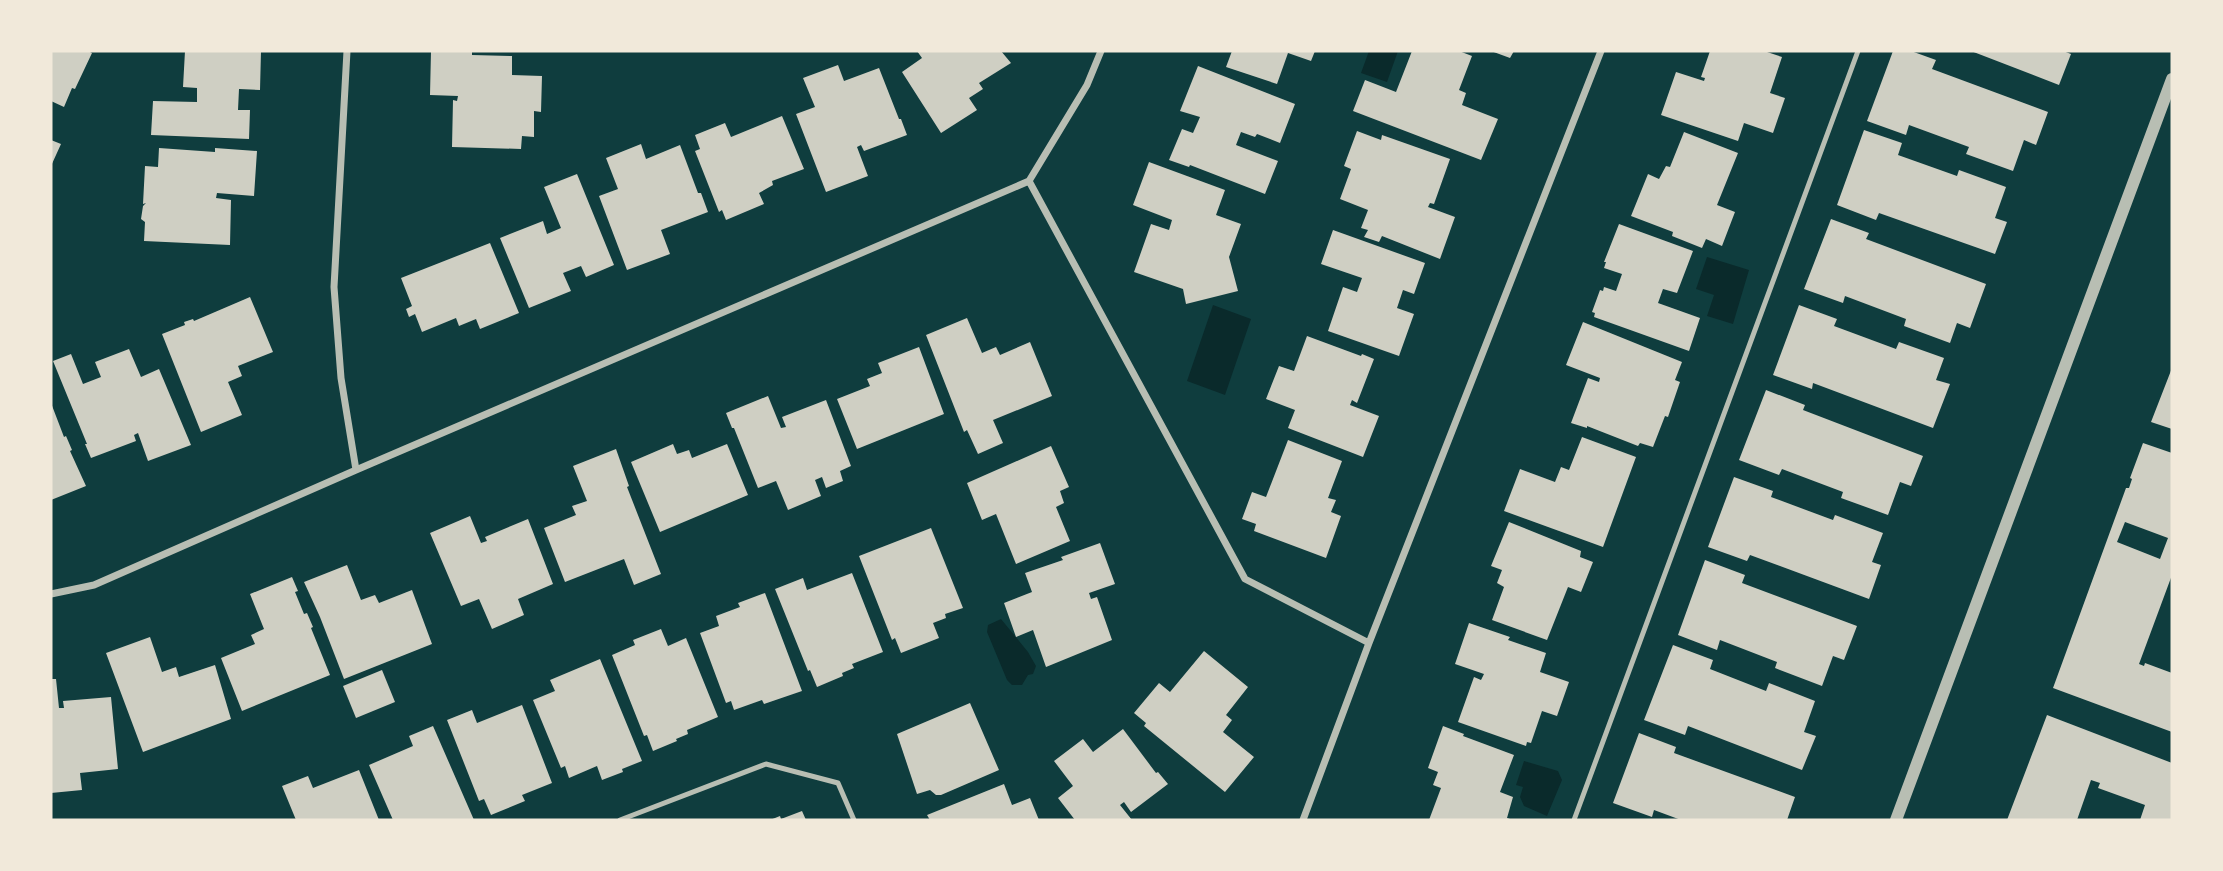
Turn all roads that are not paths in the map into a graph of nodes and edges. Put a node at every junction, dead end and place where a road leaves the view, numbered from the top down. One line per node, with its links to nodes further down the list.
1 (347, 51): 7 (street)
2 (1101, 51): 6 (street)
3 (1601, 51): 9 (street)
4 (1858, 51): 13 (lane)
5 (2172, 79): 14 (street)
6 (1029, 181): 7 (street); 9 (street)
7 (356, 470): 8 (street)
8 (51, 594)
9 (1369, 643): 12 (street)
10 (620, 820): 11 (lane)
11 (854, 820)
12 (1303, 820)
13 (1574, 820)
14 (1896, 820)

